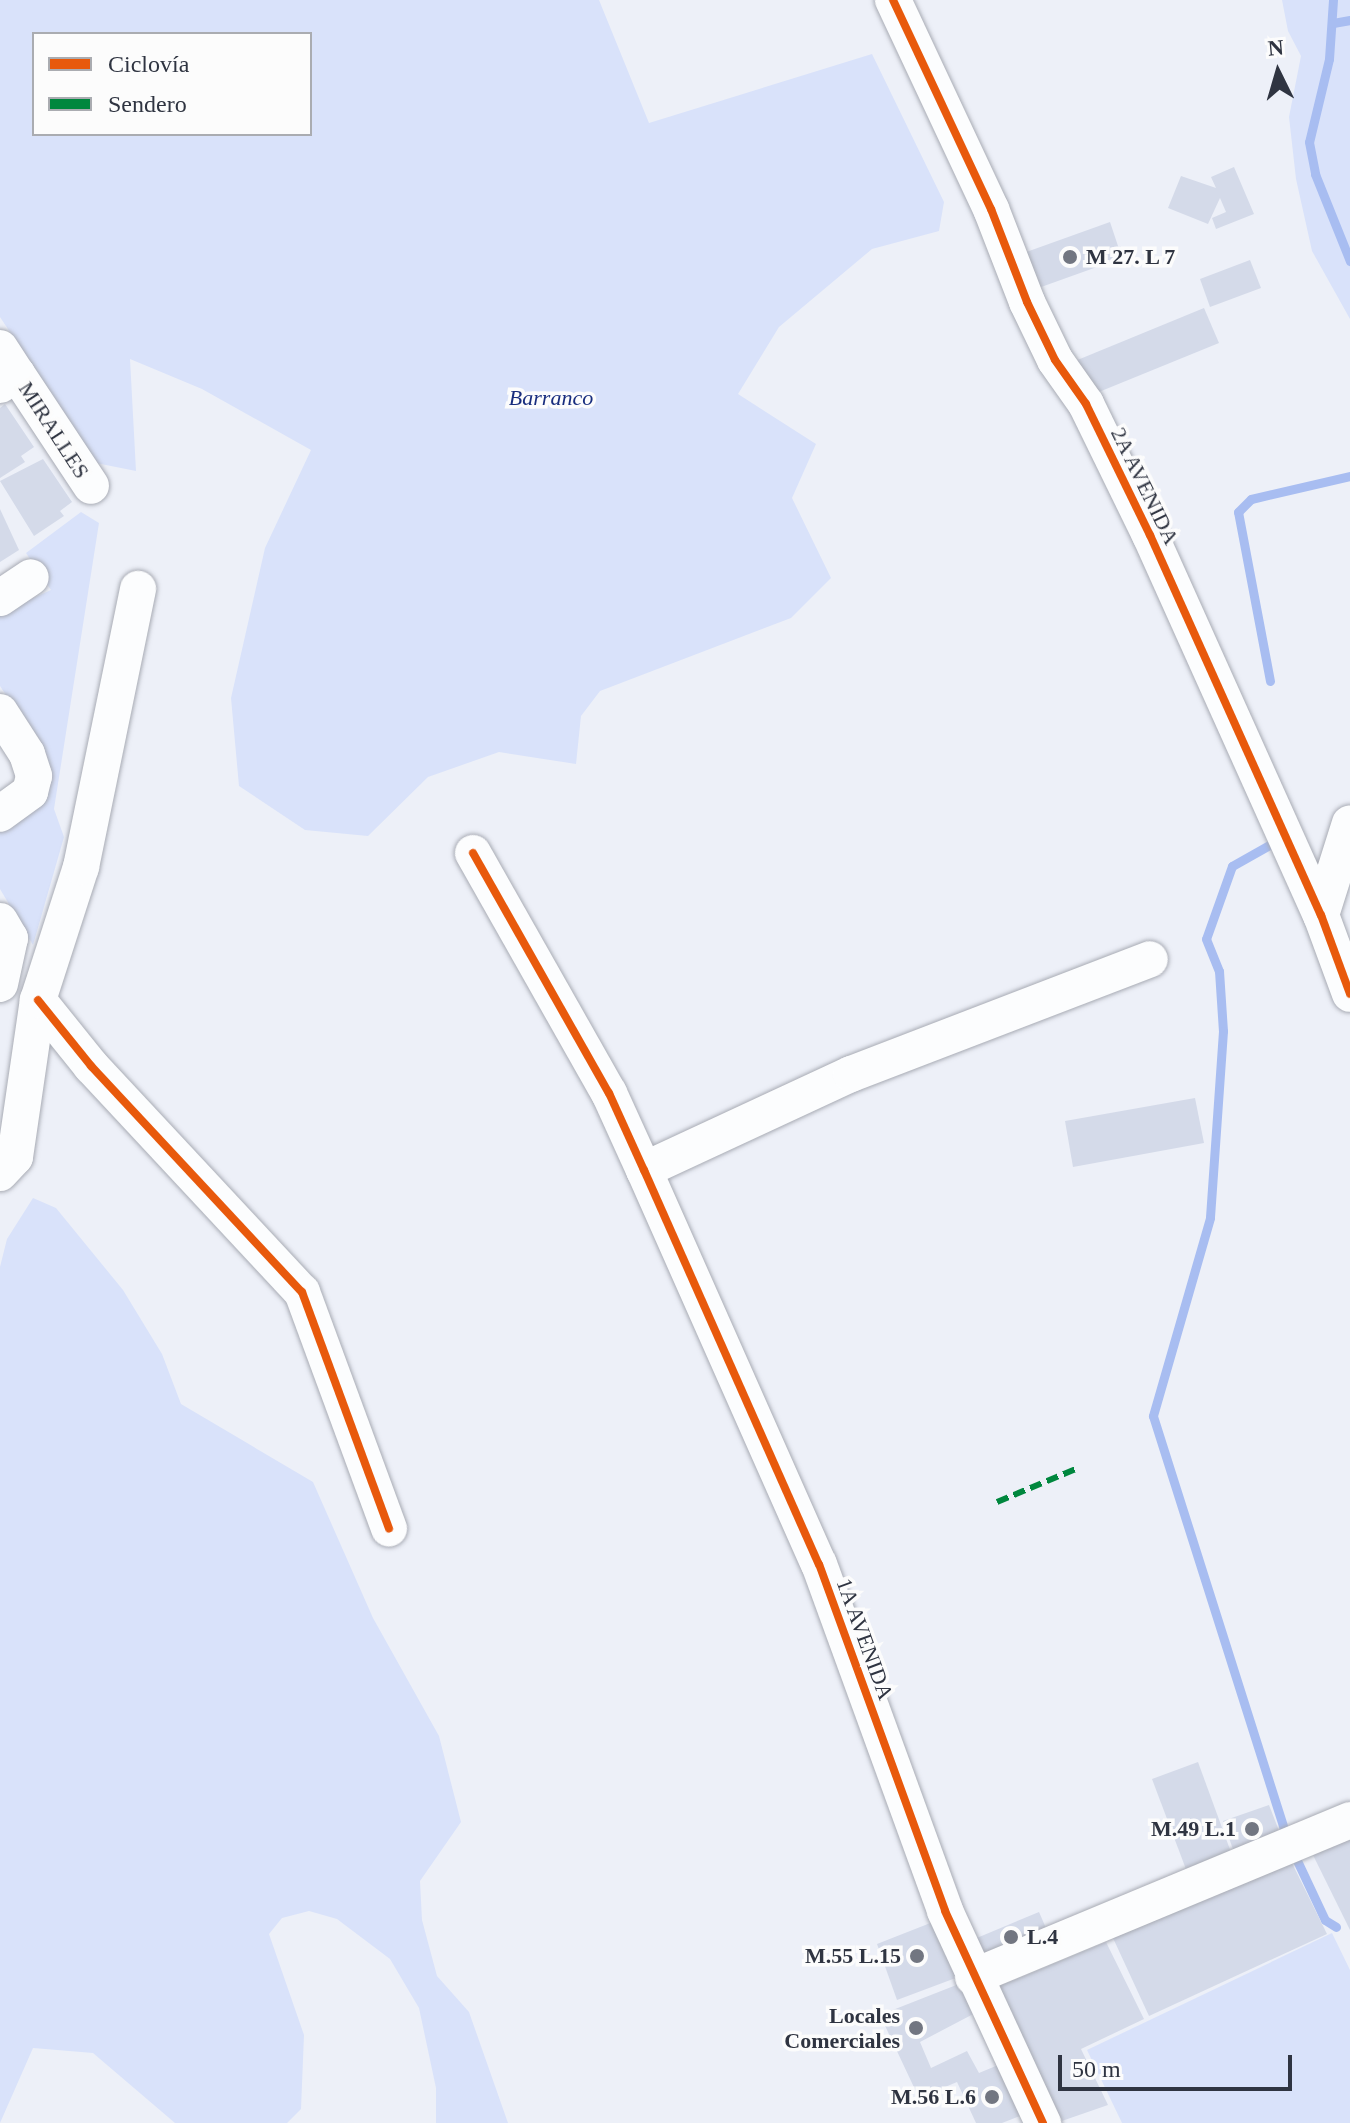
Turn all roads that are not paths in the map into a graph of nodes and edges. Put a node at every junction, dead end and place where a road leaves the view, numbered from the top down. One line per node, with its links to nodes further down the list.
1 (893, 0): 11 (street, 2A AVENIDA)
2 (6, 369): 3 (street, MIRALLES)
3 (91, 486)
4 (31, 577): 6 (street)
5 (138, 589): 16 (street)
6 (0, 598)
7 (0, 712): 8 (street)
8 (0, 814)
9 (1350, 823): 11 (street)
10 (473, 853): 17 (street, 1A AVENIDA)
11 (1321, 915): 15 (street, 2A AVENIDA)
12 (0, 921): 14 (street)
13 (1150, 959): 17 (street)
14 (0, 984)
15 (1350, 994)
16 (38, 1000): 18 (street); 19 (street)
17 (644, 1170): 21 (street, 1A AVENIDA)
18 (0, 1173)
19 (389, 1528)
20 (1350, 1820): 21 (street)
21 (973, 1977): 22 (street, 1A AVENIDA)
22 (1043, 2123)

